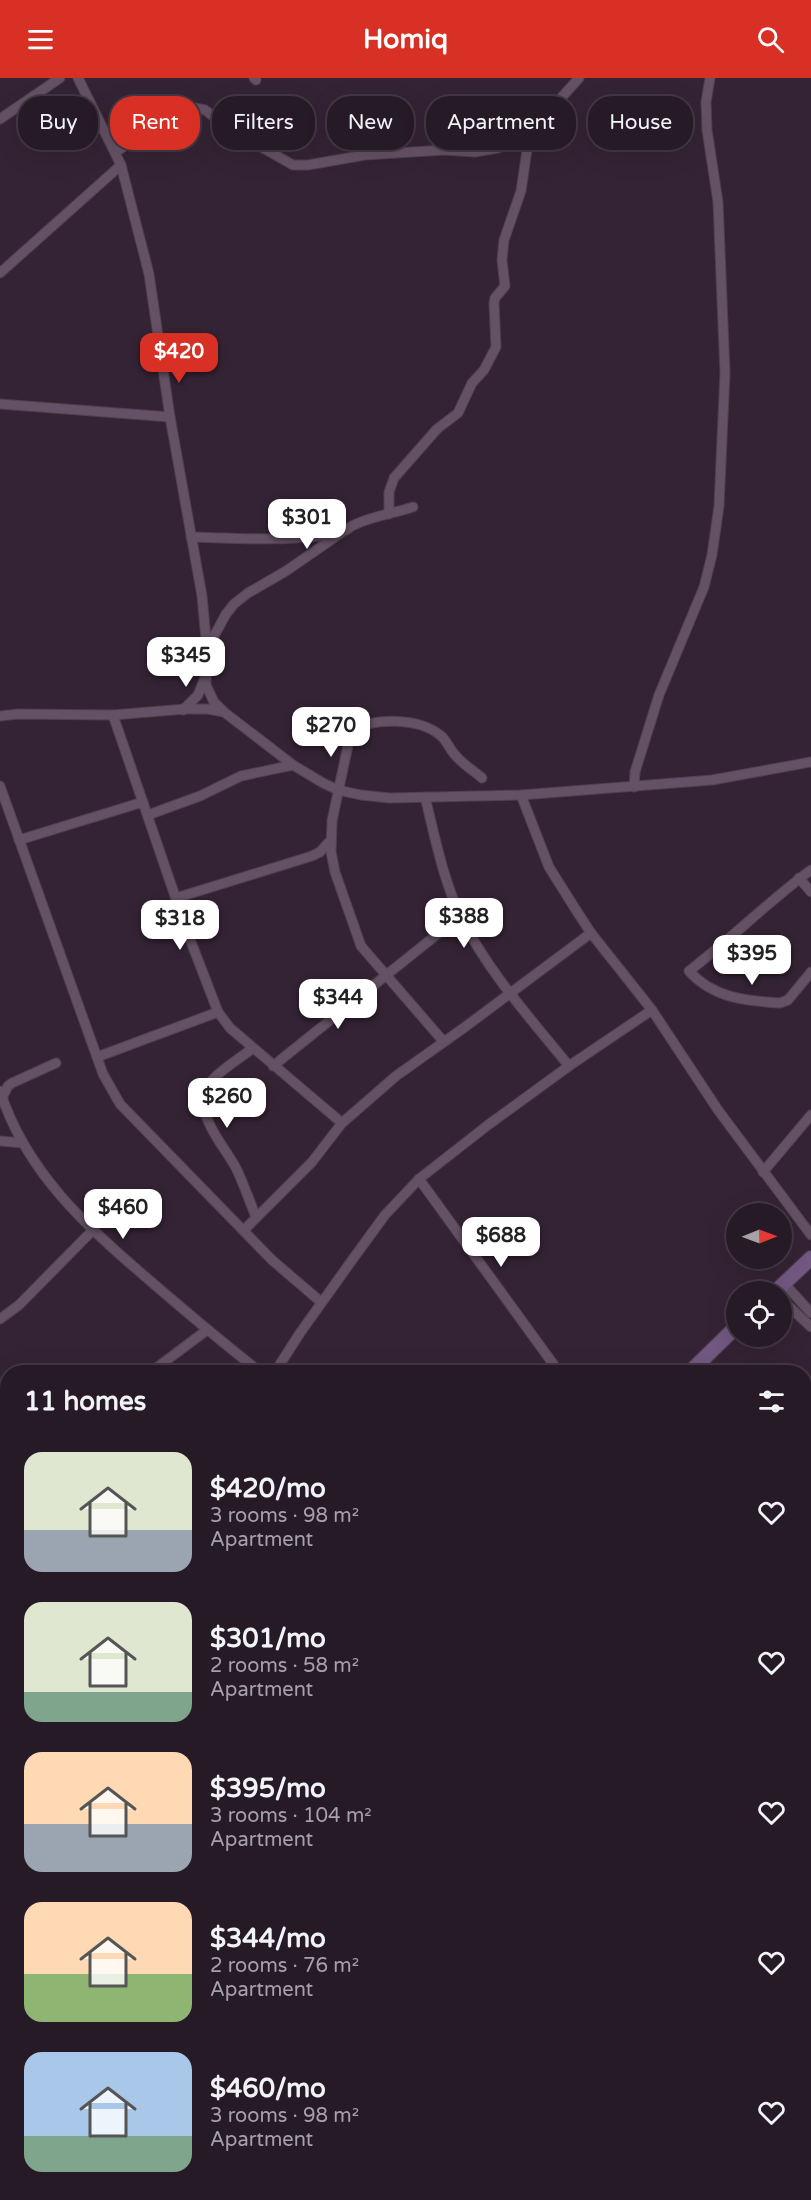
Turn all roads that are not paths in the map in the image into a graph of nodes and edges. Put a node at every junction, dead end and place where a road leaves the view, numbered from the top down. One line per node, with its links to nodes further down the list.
1 (60, 78): 6 (street)
2 (78, 78): 11 (street)
3 (579, 78): 5 (street)
4 (710, 78): 30 (street)
5 (563, 96)
6 (0, 119)
7 (444, 150): 9 (street)
8 (444, 150): 11 (street)
9 (486, 150)
10 (527, 150): 17 (street)
11 (116, 152): 12 (street)
12 (121, 165): 13 (street); 15 (street)
13 (0, 273)
14 (0, 404): 15 (street)
15 (170, 417): 19 (street)
16 (413, 507): 17 (street)
17 (389, 514): 18 (street)
18 (345, 530): 19 (street); 20 (street)
19 (191, 537): 20 (street)
20 (207, 650): 21 (street)
21 (205, 678): 22 (street); 23 (street)
22 (183, 710): 23 (street); 24 (street)
23 (224, 712): 27 (street)
24 (113, 715): 25 (street); 34 (street)
25 (0, 716)
26 (811, 762): 30 (street)
27 (293, 765): 31 (street); 35 (street)
28 (482, 778): 31 (street)
29 (0, 786): 36 (street)
30 (634, 787): 32 (street)
31 (338, 790): 33 (street); 37 (street)
32 (521, 795): 33 (street); 45 (street)
33 (425, 797): 44 (street)
34 (143, 802): 35 (street); 36 (street)
35 (148, 815): 43 (street)
36 (19, 840): 53 (street)
37 (330, 841): 38 (street); 39 (street)
38 (316, 854): 39 (street); 43 (street)
39 (332, 864): 47 (street)
40 (811, 870): 41 (street)
41 (799, 879): 42 (street); 46 (street)
42 (811, 892)
43 (176, 898): 50 (street)
44 (460, 916): 47 (street); 48 (street)
45 (591, 933): 48 (street); 49 (street)
46 (811, 972)
47 (386, 975): 51 (street); 55 (street)
48 (510, 994): 51 (street); 56 (street)
49 (652, 1010): 56 (street); 62 (street)
50 (218, 1012): 52 (street); 53 (street)
51 (443, 1041): 59 (street)
52 (253, 1048): 55 (street); 64 (street)
53 (98, 1057): 65 (street)
54 (56, 1063): 57 (street)
55 (273, 1066): 59 (street)
56 (569, 1066): 63 (street)
57 (1, 1094): 61 (street)
58 (811, 1115): 62 (street)
59 (342, 1124): 64 (street)
60 (0, 1141): 61 (street)
61 (23, 1143): 66 (street)
62 (763, 1172): 67 (street)
63 (419, 1179): 71 (street); 81 (street)
64 (256, 1217): 65 (street)
65 (244, 1230): 71 (street)
66 (92, 1231): 74 (street); 76 (street)
67 (811, 1235)
68 (811, 1258): 69 (street)
69 (786, 1281)
70 (792, 1298): 73 (street)
71 (321, 1302): 80 (street)
72 (792, 1309): 75 (street)
73 (811, 1313)
74 (0, 1319)
75 (811, 1327)
76 (207, 1330): 78 (street); 79 (street)
77 (726, 1337): 82 (street)
78 (160, 1365)
79 (251, 1365)
80 (280, 1365)
81 (554, 1365)
82 (697, 1365)

